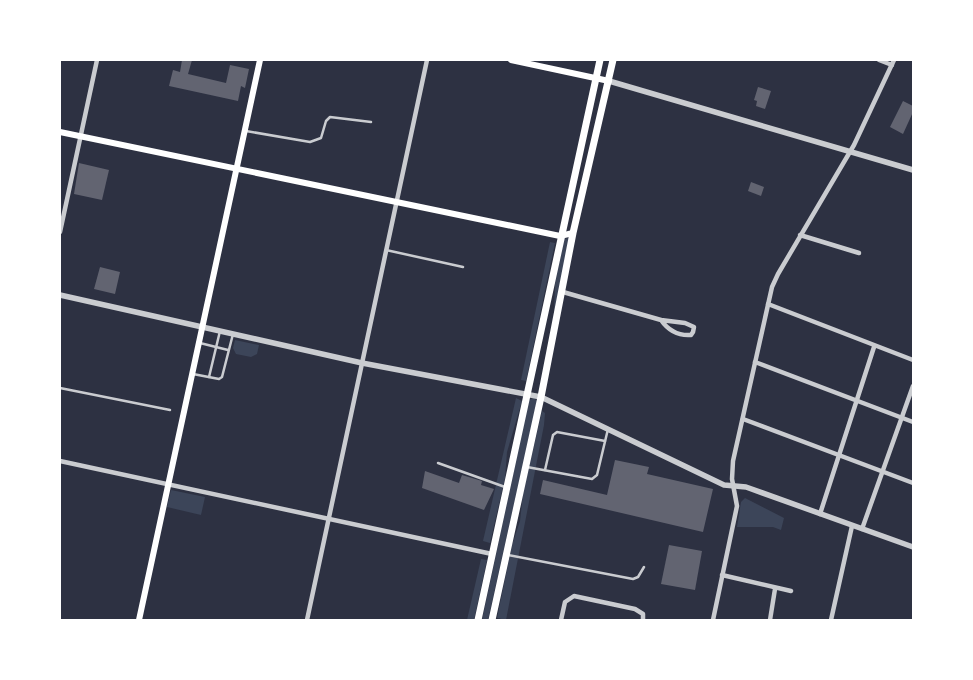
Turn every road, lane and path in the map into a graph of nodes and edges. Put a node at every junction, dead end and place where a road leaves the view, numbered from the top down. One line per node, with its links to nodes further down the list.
1 (97, 60): 14 (street)
2 (260, 60): 12 (main road)
3 (427, 60): 18 (street)
4 (511, 60): 9 (main road)
5 (600, 60): 9 (main road)
6 (613, 60): 10 (main road)
7 (878, 60): 8 (street)
8 (893, 62): 15 (street)
9 (596, 79): 10 (main road); 22 (main road)
10 (609, 81): 15 (street); 20 (main road)
11 (371, 122): 12 (lane)
12 (244, 131): 16 (main road)
13 (60, 132): 14 (main road)
14 (81, 137): 16 (main road); 19 (street)
15 (850, 152): 17 (street); 21 (street)
16 (236, 168): 18 (main road); 30 (main road)
17 (913, 170)
18 (397, 202): 22 (main road); 23 (street)
19 (60, 232)
20 (573, 233): 22 (main road); 26 (main road)
21 (800, 235): 24 (street); 28 (street)
22 (560, 236): 44 (main road)
23 (386, 250): 25 (lane); 39 (street)
24 (859, 253)
25 (463, 267)
26 (563, 292): 29 (street); 45 (main road)
27 (60, 295): 30 (street)
28 (768, 304): 35 (street); 38 (street)
29 (661, 320): 29 (street)
30 (202, 325): 31 (street); 33 (main road)
31 (220, 330): 32 (street); 34 (lane)
32 (233, 333): 36 (lane); 39 (street)
33 (198, 343): 34 (lane); 40 (main road)
34 (216, 347): 36 (lane); 41 (lane)
35 (874, 347): 37 (street); 46 (street)
36 (229, 350): 41 (lane)
37 (913, 360)
38 (755, 362): 46 (street); 49 (street)
39 (362, 363): 44 (street); 64 (street)
40 (192, 373): 41 (lane); 60 (main road)
41 (208, 377)
42 (913, 386): 48 (street)
43 (60, 388): 47 (lane)
44 (527, 394): 45 (street); 62 (main road)
45 (541, 397): 51 (street); 56 (main road)
46 (855, 401): 48 (street); 53 (street)
47 (170, 410)
48 (902, 418): 50 (street); 58 (street)
49 (742, 419): 53 (street); 61 (street)
50 (913, 422)
51 (608, 428): 52 (lane); 61 (street)
52 (605, 441): 57 (lane); 57 (lane)
53 (838, 455): 58 (street); 63 (street)
54 (60, 461): 60 (street)
55 (438, 463): 62 (lane)
56 (526, 467): 57 (lane); 69 (main road)
57 (545, 470)
58 (882, 471): 59 (street); 66 (street)
59 (913, 483)
60 (168, 484): 64 (street); 74 (main road)
61 (734, 485): 63 (street); 71 (street)
62 (506, 488): 68 (main road)
63 (820, 514): 65 (street)
64 (329, 519): 68 (street); 75 (street)
65 (852, 526): 66 (street); 82 (street)
66 (862, 529): 67 (street)
67 (913, 547)
68 (492, 554): 76 (main road)
69 (507, 554): 70 (lane); 77 (main road)
70 (644, 567)
71 (722, 575): 72 (street); 80 (street)
72 (775, 589): 73 (street); 81 (street)
73 (791, 591)
74 (139, 620)
75 (307, 620)
76 (478, 620)
77 (492, 620)
78 (561, 620): 79 (street)
79 (643, 620)
80 (713, 620)
81 (770, 620)
82 (831, 620)

